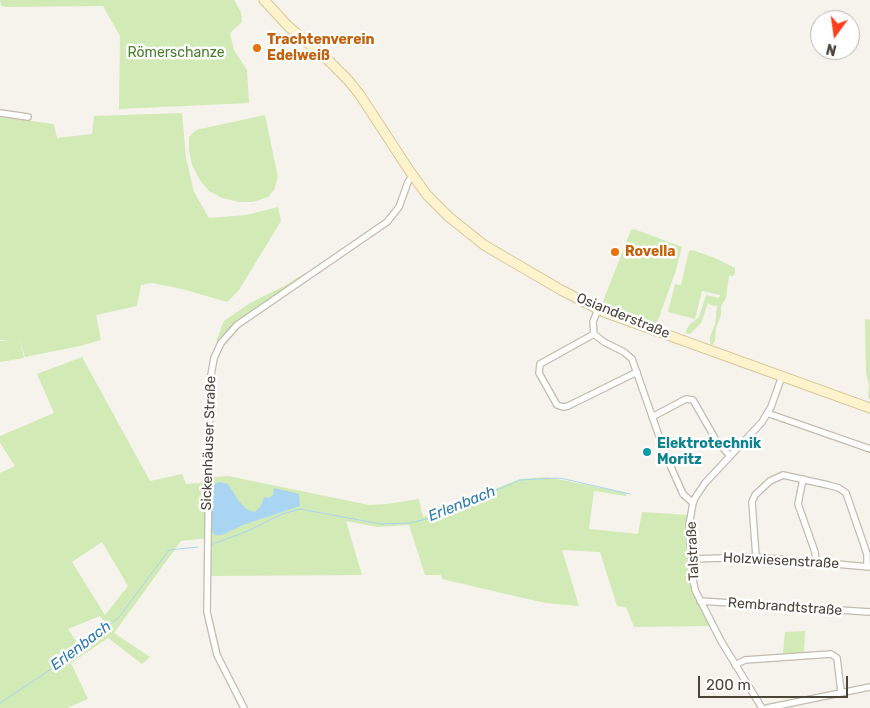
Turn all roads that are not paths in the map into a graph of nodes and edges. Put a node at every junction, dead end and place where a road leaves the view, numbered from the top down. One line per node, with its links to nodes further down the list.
1 (264, 0): 4 (street)
2 (0, 113): 3 (street)
3 (28, 117)
4 (411, 172): 5 (street, Osianderstraße); 25 (street, Sickenhäuser Straße)
5 (598, 309): 6 (street); 8 (street, Osianderstraße)
6 (594, 334): 7 (street); 7 (street)
7 (637, 372): 11 (street)
8 (782, 376): 9 (street, Osianderstraße); 10 (street, Talstraße)
9 (870, 408)
10 (767, 414): 12 (street); 13 (street, Talstraße)
11 (652, 417): 13 (street); 15 (street)
12 (870, 449)
13 (730, 456): 15 (street, Talstraße)
14 (803, 479): 16 (street); 18 (street); 19 (street)
15 (693, 502): 17 (street, Talstraße)
16 (756, 557): 17 (street, Holzwiesenstraße); 18 (street, Holzwiesenstraße)
17 (692, 559): 20 (street, Talstraße)
18 (816, 562): 19 (street, Holzwiesenstraße)
19 (869, 567)
20 (700, 601): 21 (street, Rembrandtstraße); 22 (street, Talstraße)
21 (870, 612)
22 (735, 665): 24 (street); 26 (street, Talstraße)
23 (870, 687): 24 (street)
24 (841, 692): 27 (street)
25 (244, 708)
26 (762, 708)
27 (767, 708)

